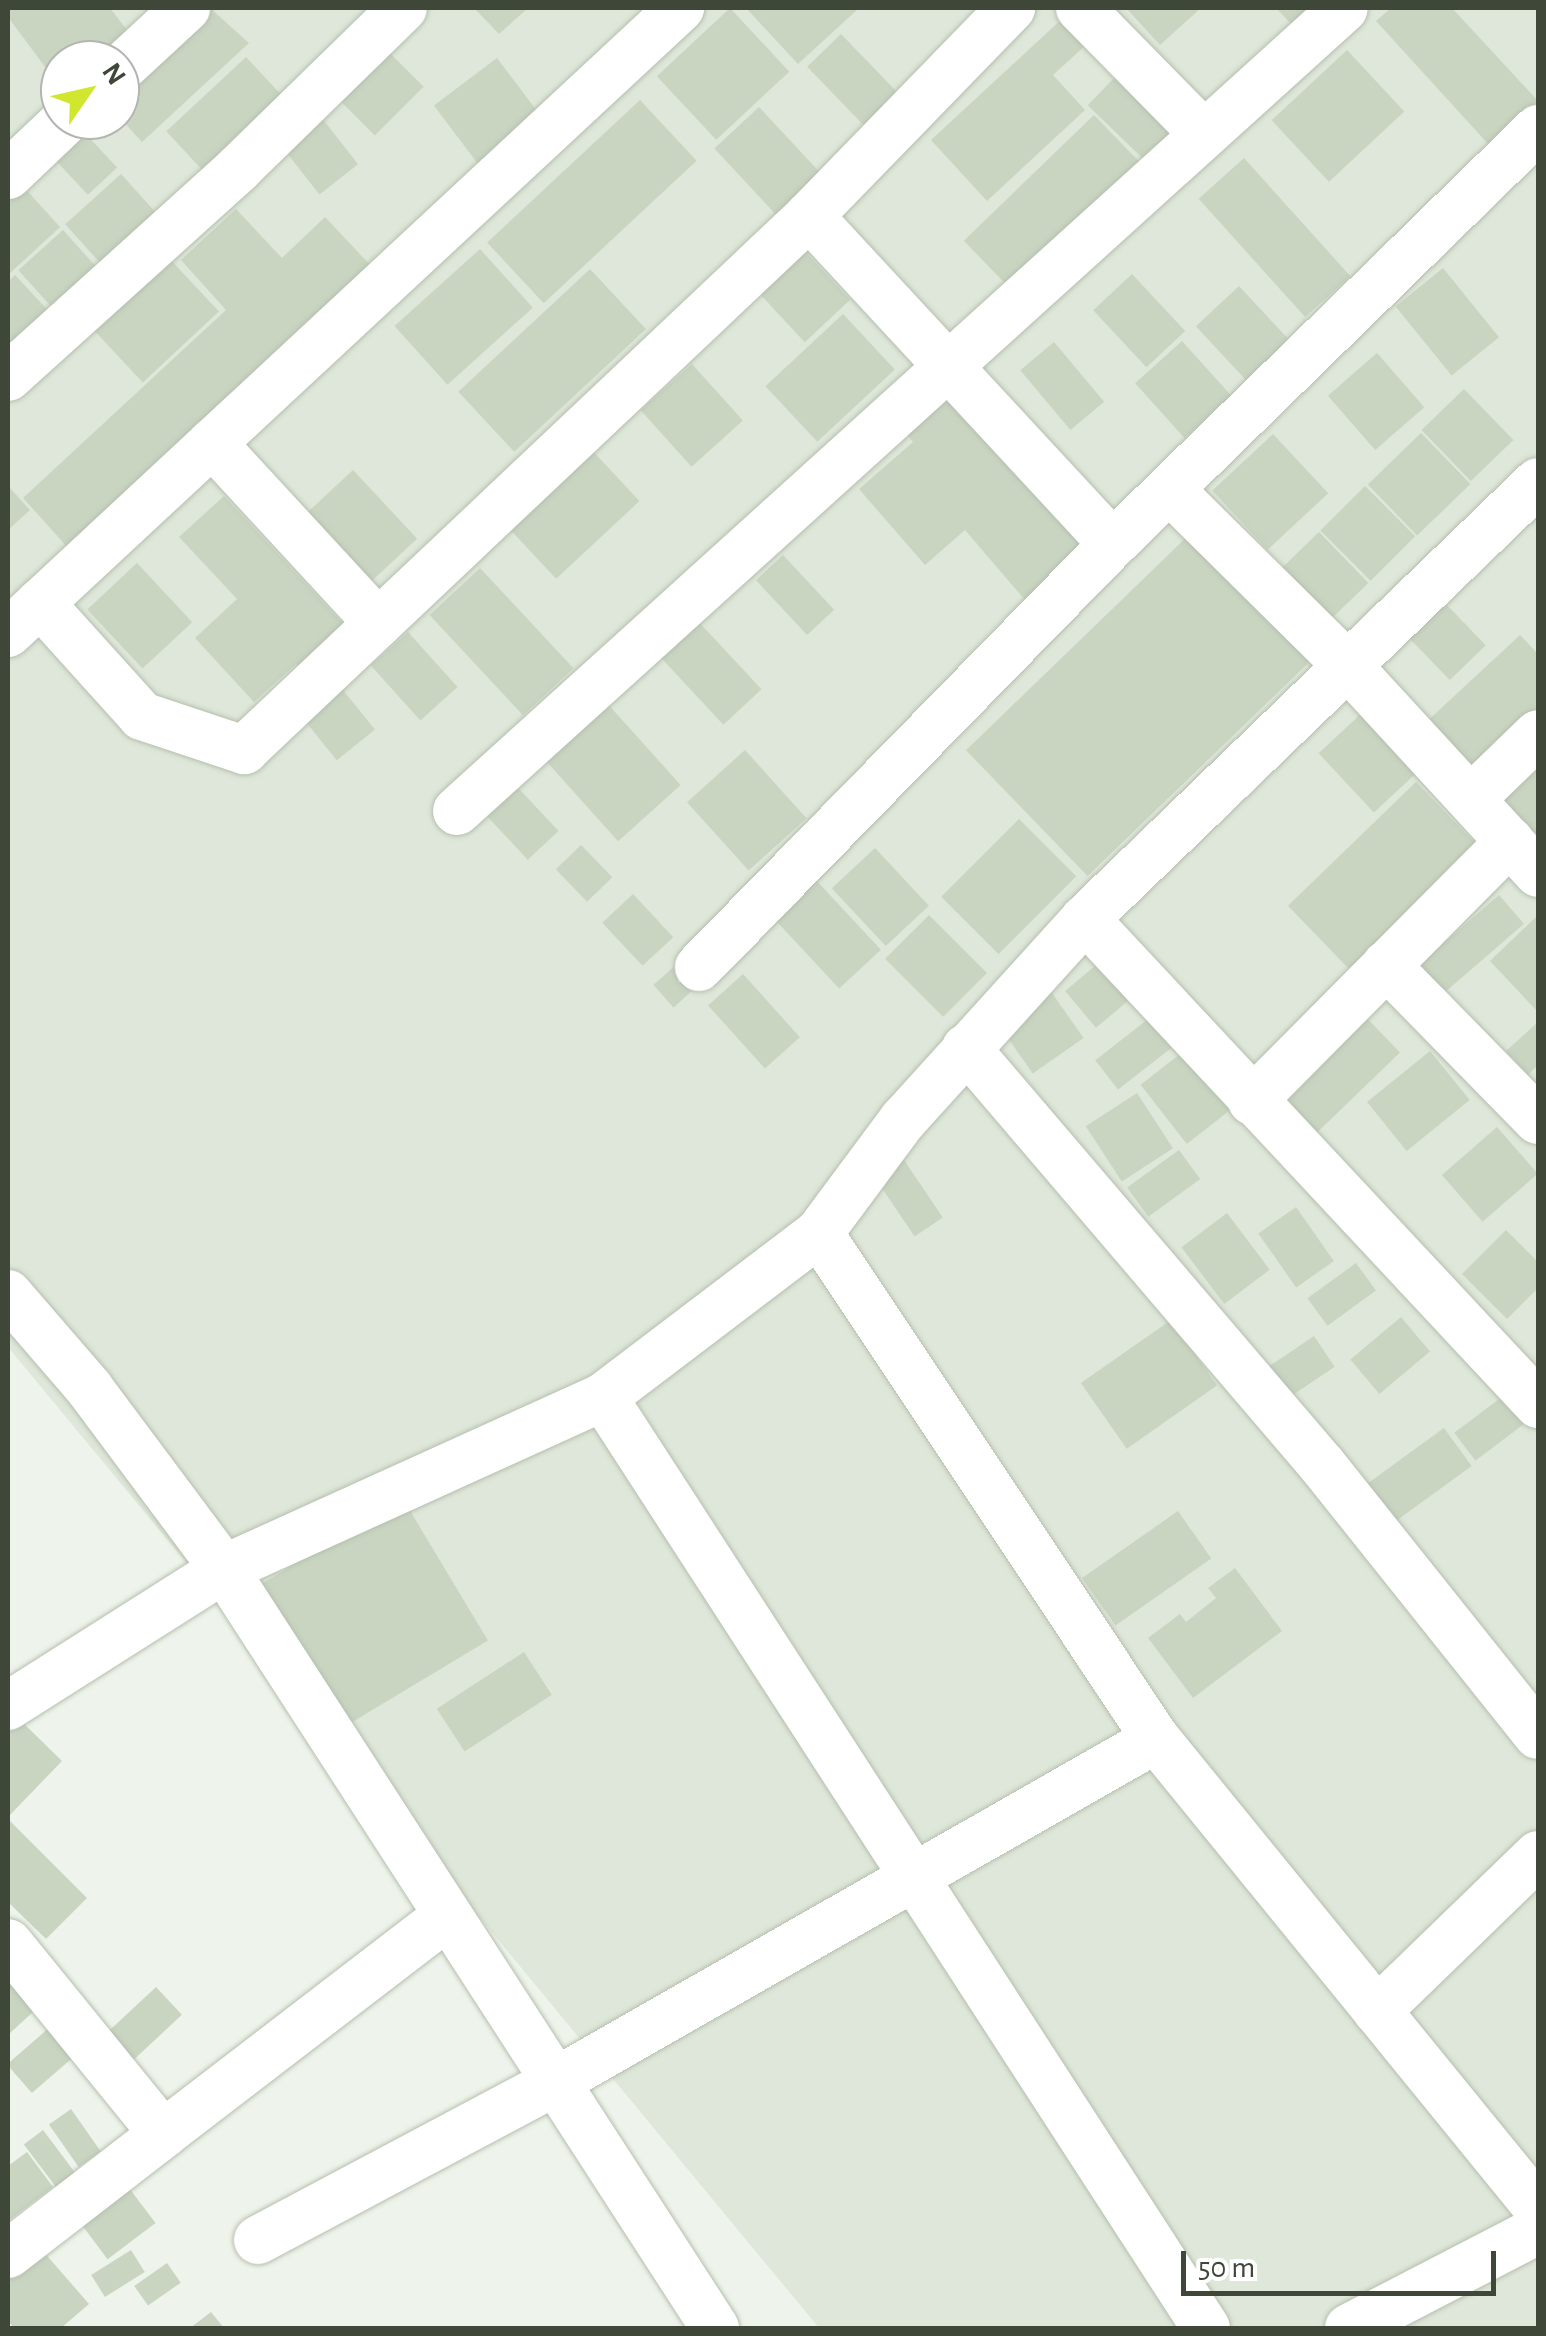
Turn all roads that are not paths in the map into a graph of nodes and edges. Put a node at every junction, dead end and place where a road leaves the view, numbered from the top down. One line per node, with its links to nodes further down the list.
1 (186, 8): 7 (street)
2 (403, 8): 14 (street)
3 (1011, 8): 12 (street)
4 (1080, 8): 9 (street)
5 (1344, 8): 9 (street)
6 (650, 18): 15 (street)
7 (140, 51)
8 (1538, 129): 17 (street)
9 (1202, 132): 13 (street)
10 (45, 140): 11 (street)
11 (8, 175)
12 (808, 216): 13 (street); 20 (street)
13 (953, 367): 18 (street); 24 (street)
14 (8, 377)
15 (212, 444): 19 (street); 20 (street)
16 (1538, 482): 21 (street)
17 (1170, 491): 18 (street); 21 (street)
18 (1113, 544): 28 (street)
19 (24, 618): 20 (street)
20 (378, 623)
21 (1346, 664): 23 (street); 26 (street)
22 (1538, 734): 23 (street)
23 (1472, 799): 25 (street)
24 (457, 811)
25 (1524, 857): 27 (street)
26 (1086, 918): 29 (street); 30 (street)
27 (1386, 965): 30 (street); 31 (street)
28 (699, 967)
29 (966, 1048): 32 (street); 38 (street)
30 (1252, 1100): 35 (street)
31 (1538, 1120)
32 (819, 1233): 34 (street); 39 (street)
33 (8, 1294): 36 (street)
34 (603, 1397): 36 (street); 41 (street)
35 (1538, 1404)
36 (224, 1569): 37 (street); 42 (street)
37 (13, 1691)
38 (1538, 1735)
39 (1156, 1739): 41 (street); 44 (street)
40 (1538, 1855): 44 (street)
41 (916, 1876): 45 (street); 52 (street)
42 (445, 1918): 45 (street); 46 (street)
43 (8, 1943): 46 (street)
44 (1377, 2011): 47 (street)
45 (553, 2083): 49 (street); 51 (street)
46 (163, 2134): 50 (street)
47 (1538, 2208)
48 (1538, 2230): 53 (street)
49 (258, 2240)
50 (8, 2254)
51 (716, 2328)
52 (1206, 2328)
53 (1349, 2328)

